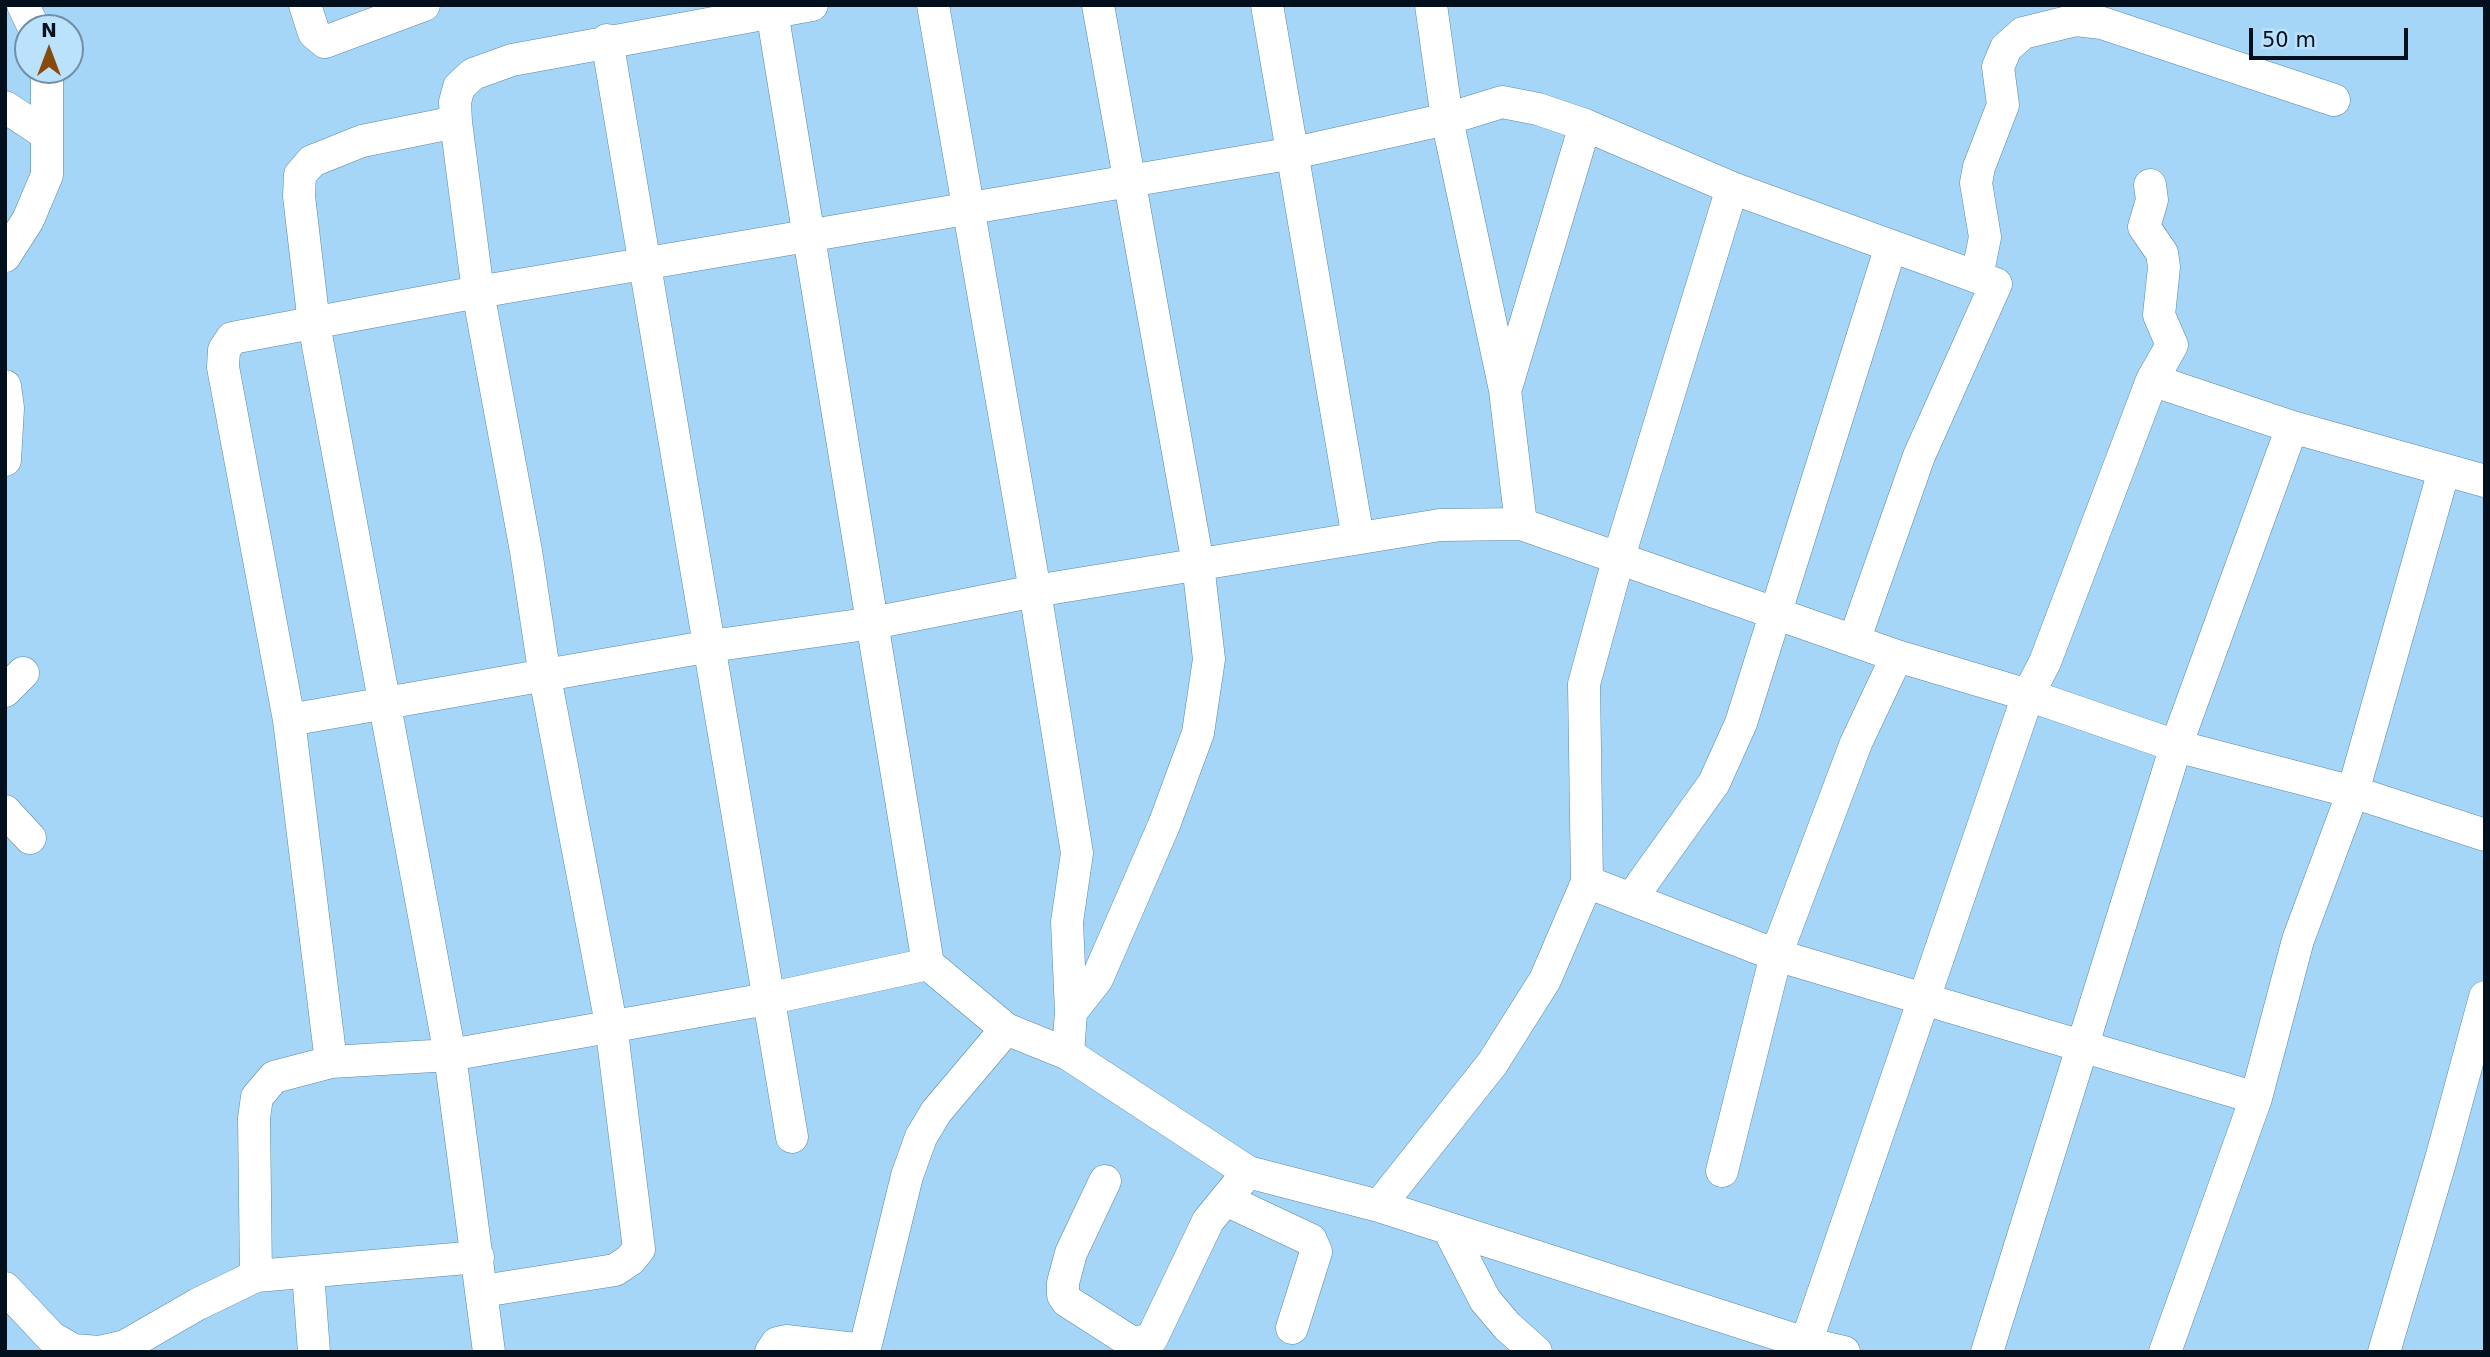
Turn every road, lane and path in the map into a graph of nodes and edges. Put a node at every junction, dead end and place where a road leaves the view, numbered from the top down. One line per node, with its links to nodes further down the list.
1 (305, 5): 2 (street)
2 (424, 5)
3 (812, 5): 8 (street)
4 (933, 5): 21 (street)
5 (1098, 5): 18 (street)
6 (1267, 5): 17 (street)
7 (1431, 5): 13 (street)
8 (772, 8): 9 (street); 22 (street)
9 (607, 40): 14 (street); 25 (street)
10 (47, 84): 16 (street)
11 (2333, 100): 26 (street)
12 (5, 107): 16 (street)
13 (1447, 119): 15 (street); 17 (street); 31 (street)
14 (456, 122): 27 (street); 28 (street)
15 (1585, 125): 20 (street); 31 (street)
16 (45, 133): 24 (street)
17 (1294, 153): 18 (street); 37 (street)
18 (1130, 183): 21 (street); 39 (street)
19 (2150, 185): 29 (street)
20 (1732, 188): 23 (street); 38 (street)
21 (968, 210): 22 (street); 40 (street)
22 (810, 237): 25 (street); 42 (street)
23 (1891, 246): 26 (street); 41 (street)
24 (5, 256)
25 (644, 264): 27 (street); 44 (street)
26 (1977, 277): 43 (street)
27 (478, 292): 28 (street); 46 (street)
28 (314, 324): 48 (street); 49 (street)
29 (2152, 380): 32 (street); 47 (street)
30 (5, 386): 33 (street)
31 (1505, 390): 36 (street)
32 (2292, 427): 34 (street); 50 (street)
33 (5, 460)
34 (2444, 471): 35 (street); 51 (street)
35 (2485, 481)
36 (1521, 524): 37 (street); 38 (street)
37 (1358, 538): 39 (street)
38 (1618, 560): 41 (street); 55 (street)
39 (1198, 564): 40 (street); 62 (street)
40 (1035, 591): 42 (street); 62 (street)
41 (1773, 613): 43 (street); 56 (street)
42 (873, 622): 44 (street); 58 (street)
43 (1854, 641): 45 (street)
44 (711, 646): 46 (street); 60 (street)
45 (1897, 656): 47 (street); 57 (street)
46 (545, 677): 48 (street); 63 (street)
47 (2028, 695): 50 (street); 61 (street)
48 (387, 705): 49 (street); 67 (street)
49 (289, 720): 68 (street)
50 (2176, 746): 51 (street); 65 (street)
51 (2353, 792): 53 (street); 69 (street)
52 (5, 811): 54 (street)
53 (2485, 835)
54 (30, 838)
55 (1587, 882): 56 (street); 75 (street)
56 (1631, 899): 57 (street)
57 (1776, 956): 61 (street); 71 (street)
58 (928, 964): 60 (street); 64 (street)
59 (2485, 997): 92 (street)
60 (767, 999): 63 (street); 70 (street)
61 (1925, 1000): 65 (street); 83 (street)
62 (1071, 1012): 66 (street)
63 (611, 1024): 67 (street); 81 (street)
64 (1006, 1029): 66 (street); 84 (street)
65 (2084, 1046): 69 (street); 90 (street)
66 (1068, 1054): 72 (street)
67 (450, 1055): 68 (street); 77 (street)
68 (331, 1062): 79 (street)
69 (2256, 1098): 91 (street)
70 (792, 1137)
71 (1722, 1171)
72 (1248, 1172): 74 (street); 75 (street)
73 (1105, 1181): 74 (street)
74 (1226, 1200): 82 (street)
75 (1379, 1206): 76 (street)
76 (1447, 1228): 83 (street); 88 (street)
77 (478, 1257): 78 (street); 81 (street)
78 (308, 1273): 79 (street); 85 (street)
79 (256, 1276): 80 (street)
80 (5, 1288)
81 (483, 1291): 86 (street)
82 (1292, 1328)
83 (1804, 1347): 89 (street)
84 (864, 1351): 87 (street)
85 (314, 1352)
86 (489, 1352)
87 (771, 1352)
88 (1536, 1352)
89 (1844, 1352)
90 (1987, 1352)
91 (2165, 1352)
92 (2384, 1352)

